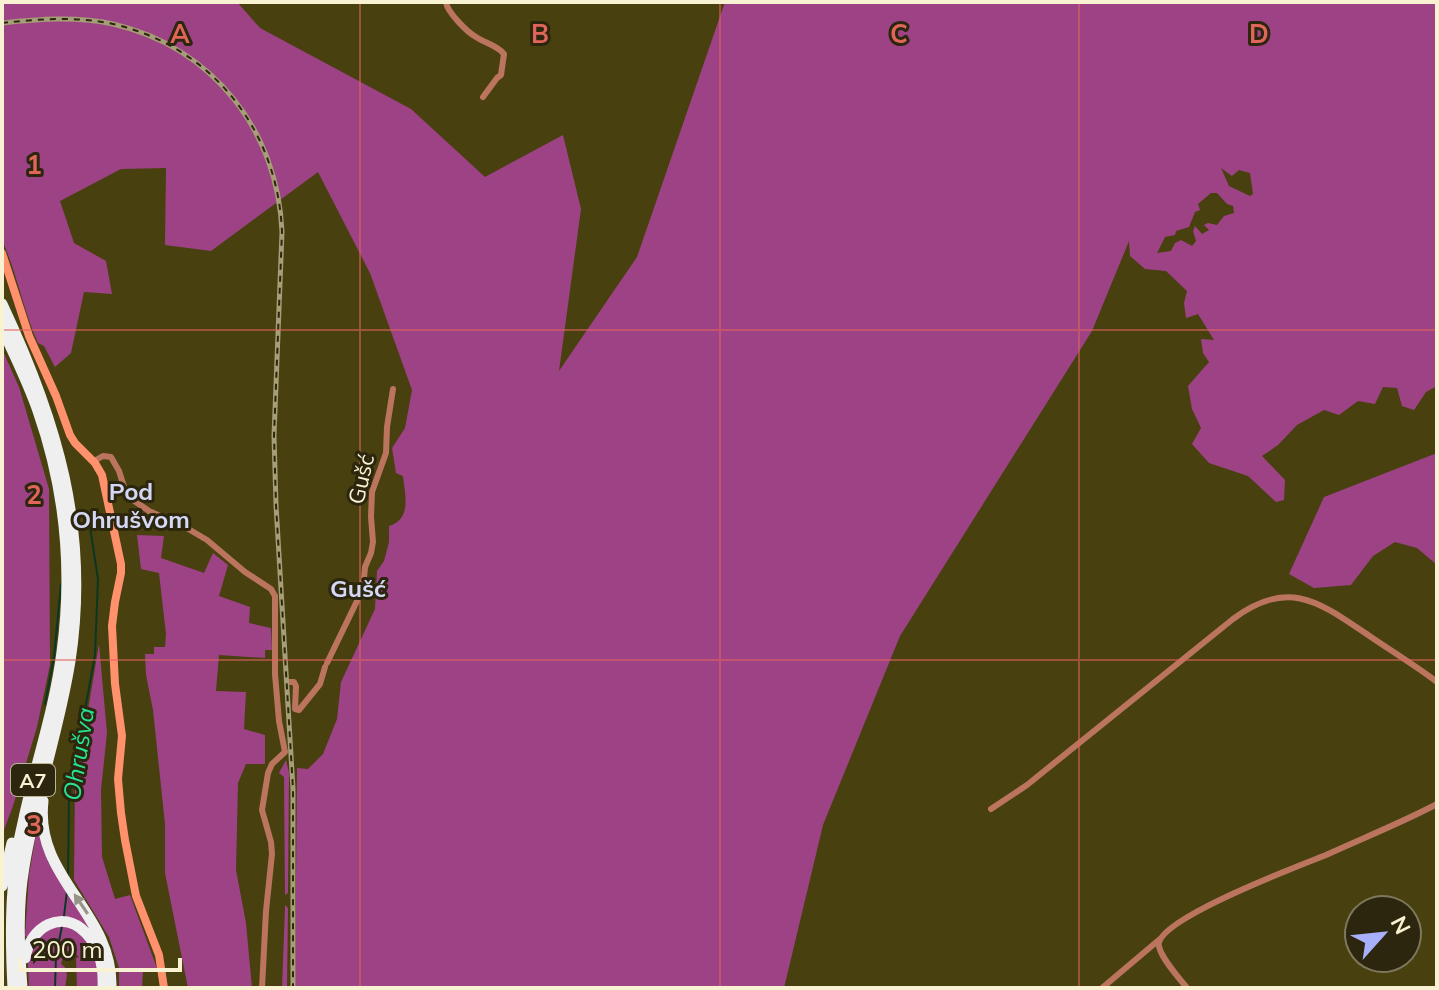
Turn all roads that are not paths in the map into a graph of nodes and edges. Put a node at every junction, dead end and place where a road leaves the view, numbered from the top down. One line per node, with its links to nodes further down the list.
1 (446, 2): 2 (street)
2 (483, 97)
3 (2, 253): 7 (street)
4 (2, 304): 8 (highway, A7)
5 (2, 327): 8 (highway, A7)
6 (393, 389): 13 (street, Gušć)
7 (94, 461): 13 (street); 27 (street)
8 (71, 597): 19 (highway); 21 (highway, one-way to 8); 22 (highway, A7)
9 (1346, 609): 10 (street)
10 (1341, 617): 12 (street); 14 (street)
11 (1179, 650): 12 (street)
12 (1185, 657): 16 (street)
13 (283, 682): 28 (street)
14 (1437, 682)
15 (1116, 699): 16 (street)
16 (1122, 707): 18 (street)
17 (1437, 804): 20 (street)
18 (991, 809)
19 (2, 886)
20 (1160, 939): 29 (street); 30 (street)
21 (102, 950): 22 (highway); 25 (highway); 26 (highway)
22 (19, 963): 23 (highway, A7); 24 (highway, A7)
23 (13, 988)
24 (24, 988)
25 (103, 988)
26 (111, 988)
27 (164, 988)
28 (262, 988)
29 (1102, 988)
30 (1187, 988)

